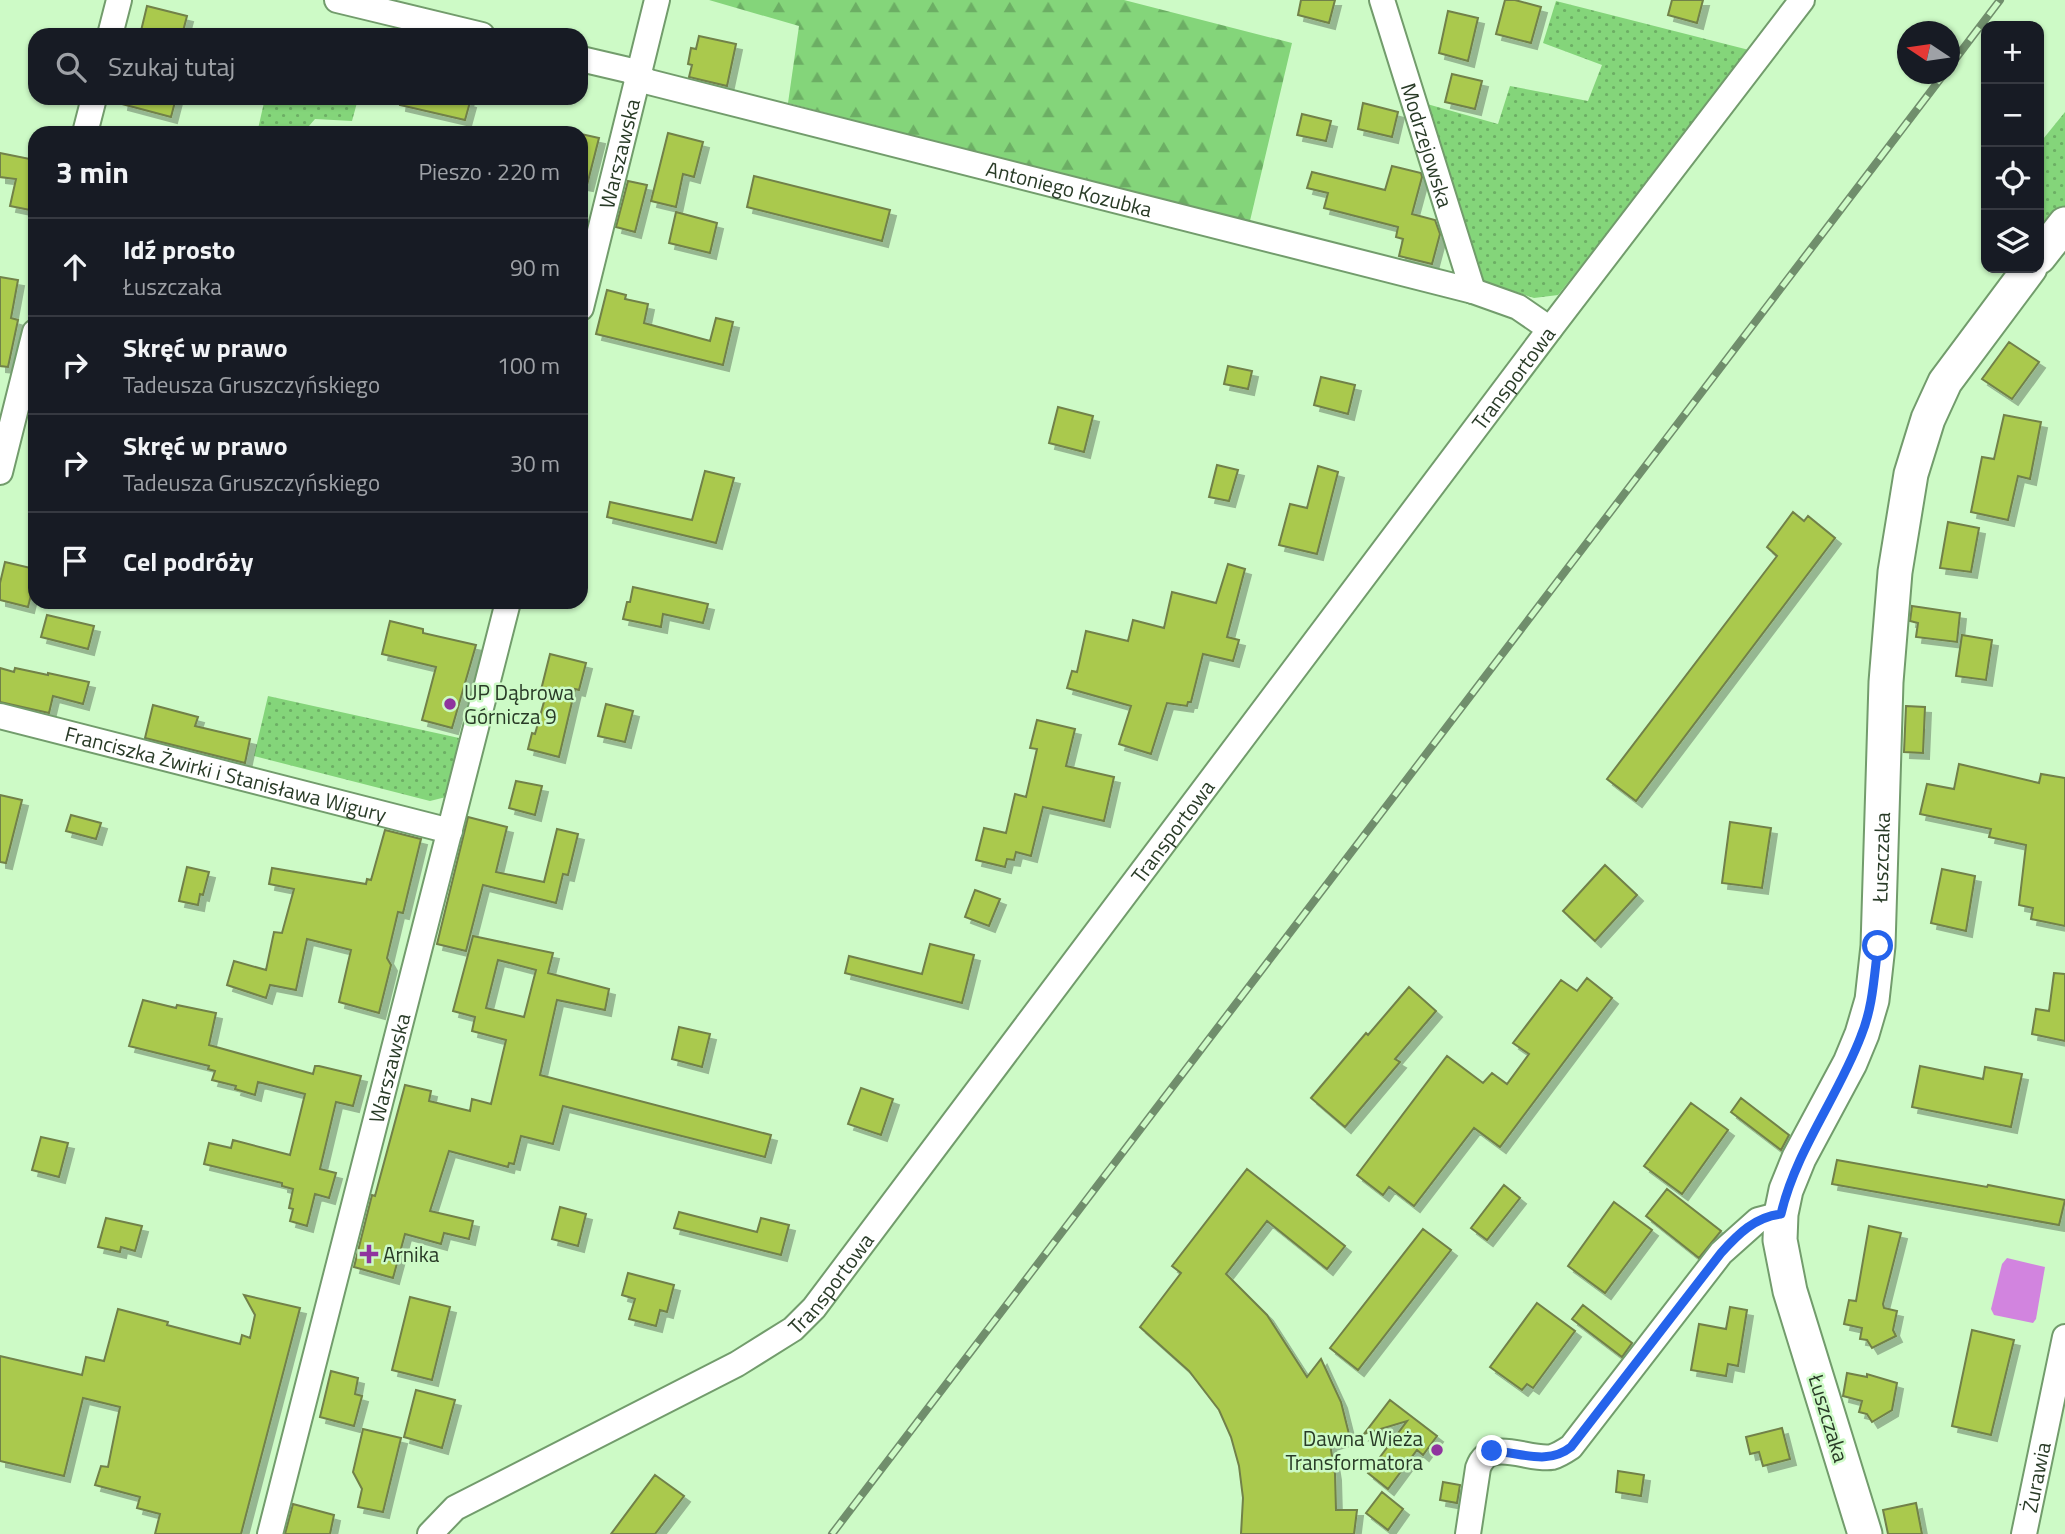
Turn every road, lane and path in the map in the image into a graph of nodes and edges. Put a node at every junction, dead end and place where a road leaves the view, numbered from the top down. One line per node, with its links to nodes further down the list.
1 (119, 0): 6 (street)
2 (337, 0): 7 (street)
3 (657, 0): 9 (street, Warszawska)
4 (1382, 0): 16 (street, Modrzejowska)
5 (1802, 0): 17 (street, Transportowa)
6 (112, 28)
7 (453, 28)
8 (588, 61): 9 (street, Antoniego Kozubka)
9 (639, 76): 15 (street, Warszawska); 16 (street, Antoniego Kozubka)
10 (92, 105): 11 (street)
11 (87, 126)
12 (2065, 225): 13 (street)
13 (2044, 251)
14 (2026, 273): 23 (street, Łuszczaka)
15 (588, 280)
16 (1473, 291): 17 (street, Antoniego Kozubka)
17 (1550, 329): 26 (street, Transportowa)
18 (28, 360): 19 (street)
19 (0, 472)
20 (506, 609): 22 (street, Warszawska)
21 (0, 716): 22 (street, Franciszka Żwirki i Stanisława Wigury)
22 (450, 831): 25 (street, Warszawska)
23 (1781, 1214): 27 (street); 28 (street, Łuszczaka)
24 (2065, 1337): 29 (street, Żurawia)
25 (270, 1534)
26 (430, 1534)
27 (1468, 1534)
28 (1865, 1534)
29 (2024, 1534)

